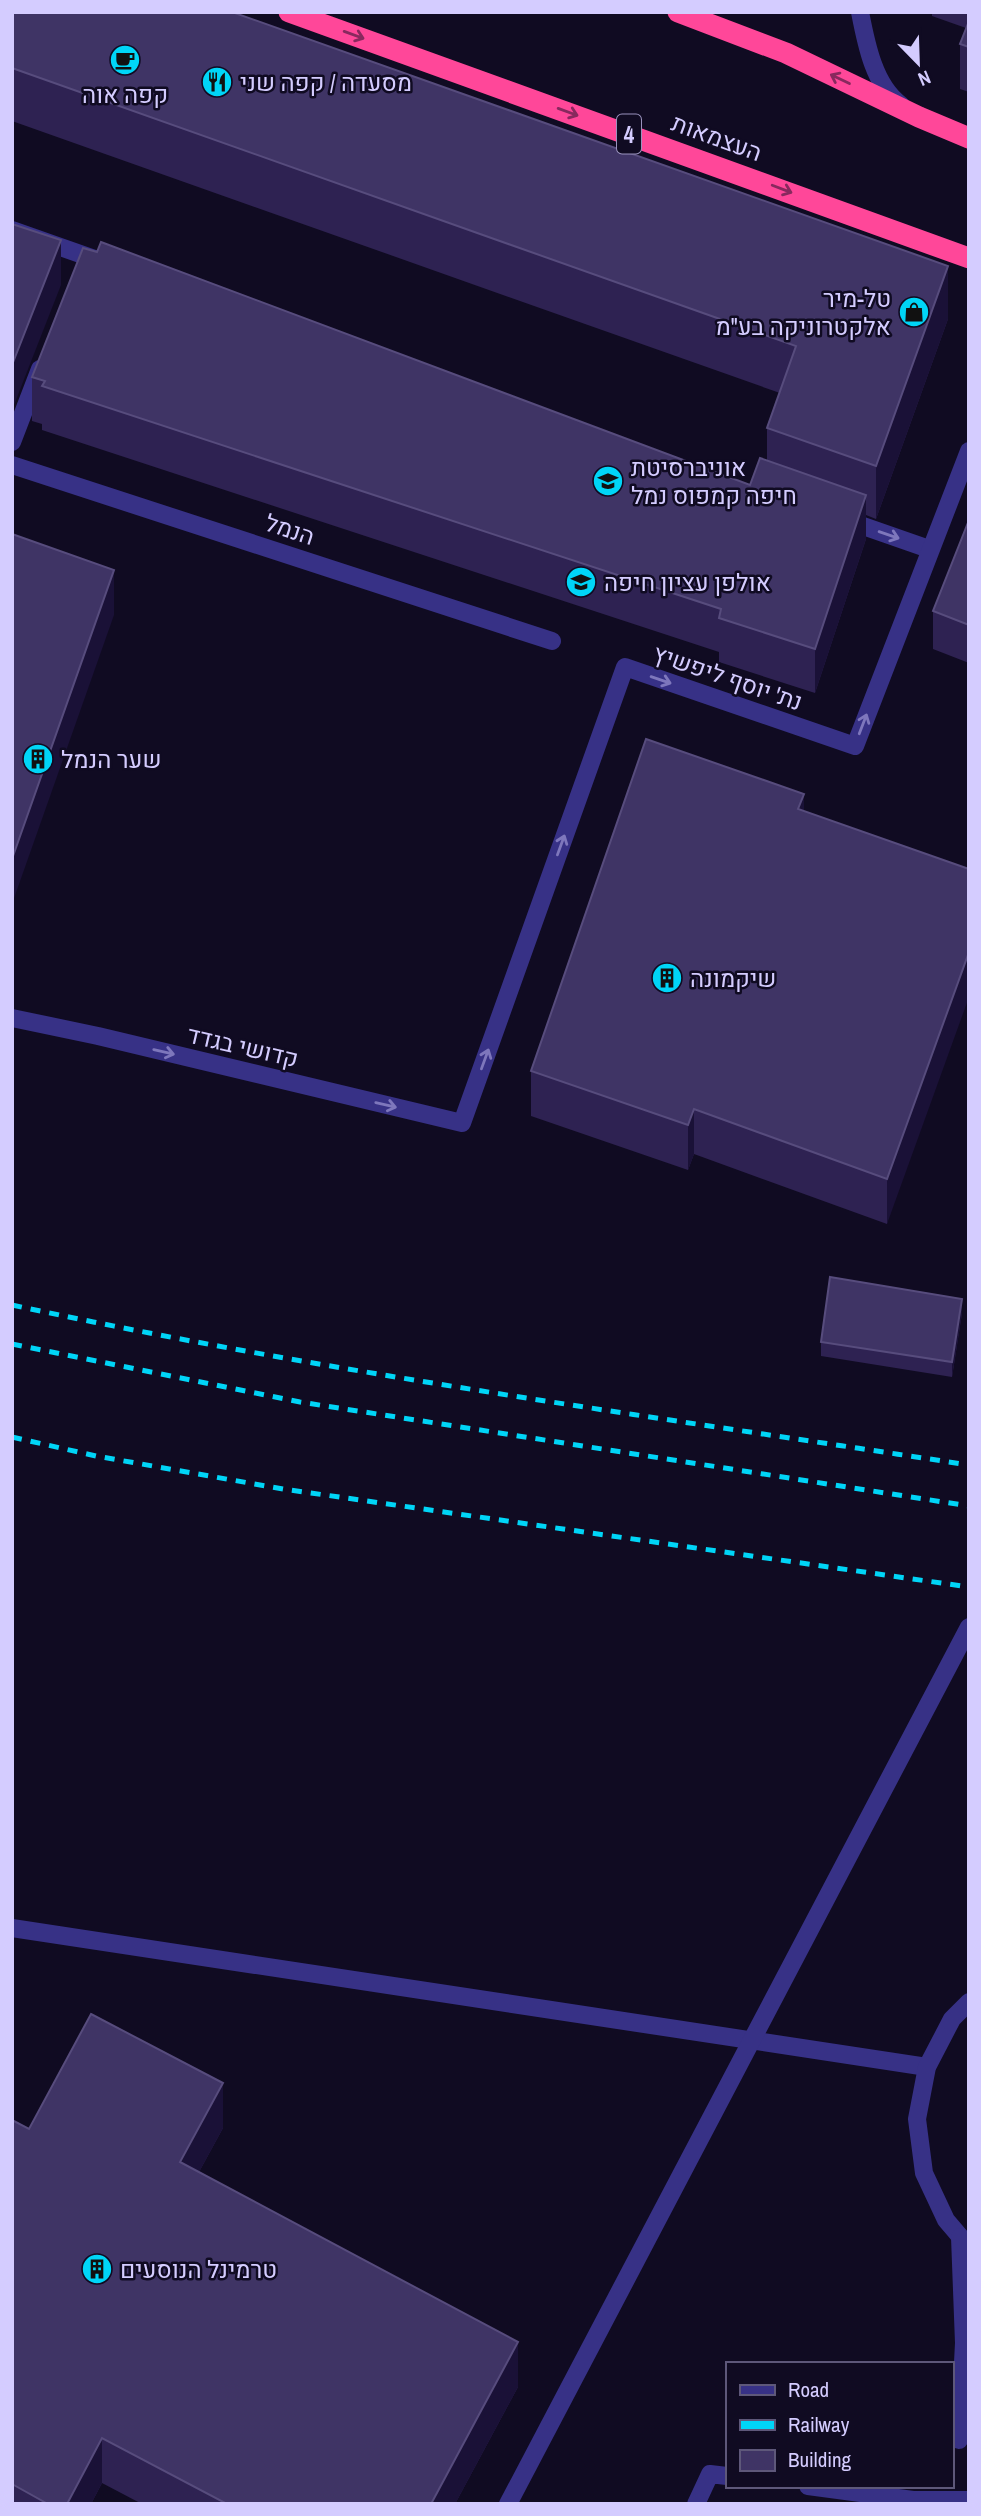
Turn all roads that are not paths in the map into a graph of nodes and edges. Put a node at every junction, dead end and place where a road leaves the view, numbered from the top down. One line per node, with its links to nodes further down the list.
1 (289, 12): 7 (highway, העצמאות / 4, one-way to 7)
2 (677, 12): 4 (highway, one-way to 2)
3 (860, 12): 4 (street)
4 (919, 117): 5 (highway)
5 (969, 138)
6 (12, 230): 8 (street)
7 (969, 258)
8 (124, 269)
9 (46, 355): 10 (street)
10 (12, 442)
11 (969, 451): 14 (street, נת' יוסף ליפשיץ)
12 (12, 465): 15 (street, הנמל)
13 (824, 513): 14 (street, one-way to 14)
14 (929, 549): 17 (street, נת' יוסף ליפשיץ, one-way to 14)
15 (552, 641)
16 (12, 1018): 17 (street, קדושי בגדד, one-way to 17)
17 (462, 1123)
18 (969, 1627): 28 (street, bridge)
19 (12, 1928): 21 (street)
20 (969, 2002): 21 (street)
21 (927, 2067): 22 (street)
22 (964, 2242): 23 (street)
23 (960, 2440)
24 (726, 2476): 29 (street)
25 (839, 2488): 26 (street)
26 (918, 2493): 27 (street)
27 (969, 2500)
28 (508, 2504)
29 (696, 2504)

